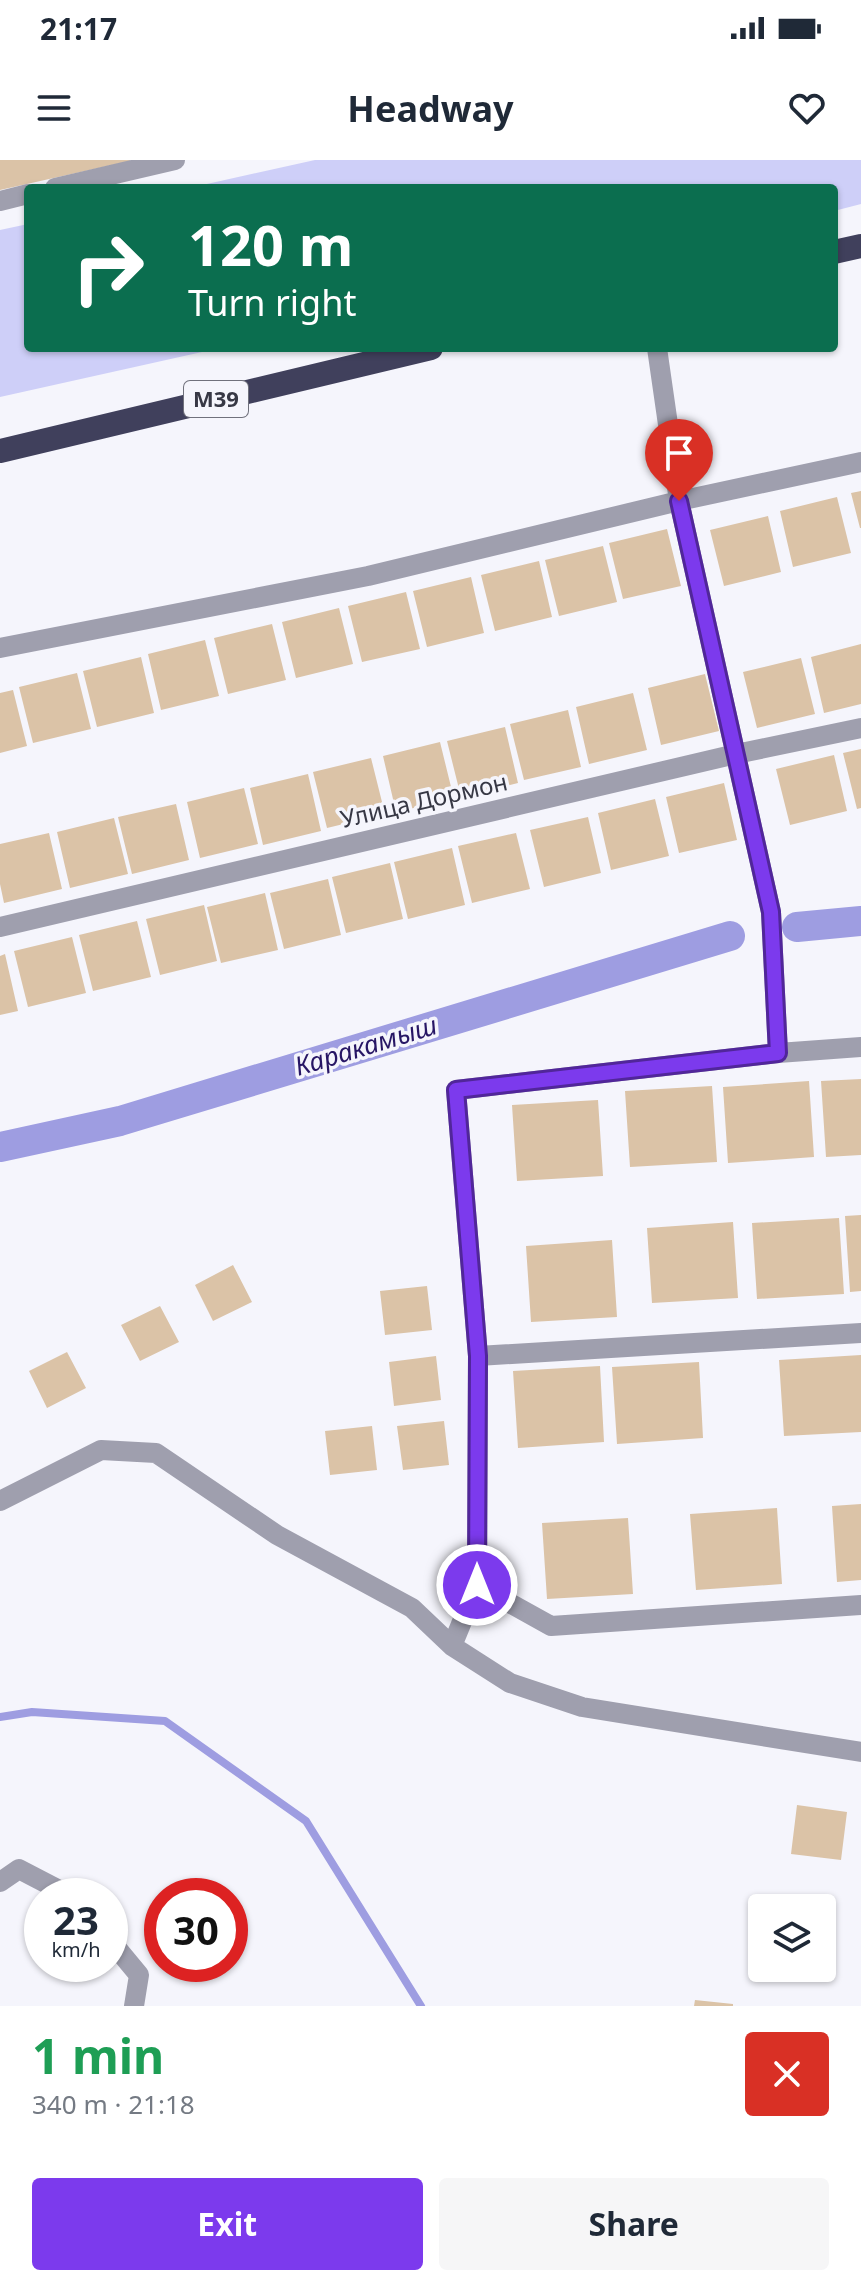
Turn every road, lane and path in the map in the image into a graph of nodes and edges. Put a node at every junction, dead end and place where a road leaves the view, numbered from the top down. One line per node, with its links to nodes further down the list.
1 (175, 160): 2 (street)
2 (72, 184)
3 (24, 195): 4 (street)
4 (0, 201)
5 (861, 246): 6 (highway)
6 (838, 251)
7 (414, 352): 9 (highway, M39)
8 (658, 352): 11 (street)
9 (0, 451)
10 (861, 462): 11 (street)
11 (679, 501): 12 (street); 14 (street)
12 (0, 648)
13 (861, 728): 14 (street, Улица Дормон)
14 (736, 754): 15 (street, Улица Дормон); 17 (street)
15 (0, 927)
16 (861, 1047): 17 (street)
17 (778, 1053): 19 (street)
18 (861, 1333): 19 (street)
19 (478, 1356): 21 (street)
20 (0, 1501): 23 (street)
21 (477, 1585): 22 (street); 23 (street)
22 (861, 1605)
23 (452, 1646): 24 (street)
24 (861, 1752)
25 (36, 1878): 26 (street)
26 (0, 1882)
27 (128, 1962): 28 (street)
28 (134, 2006)

